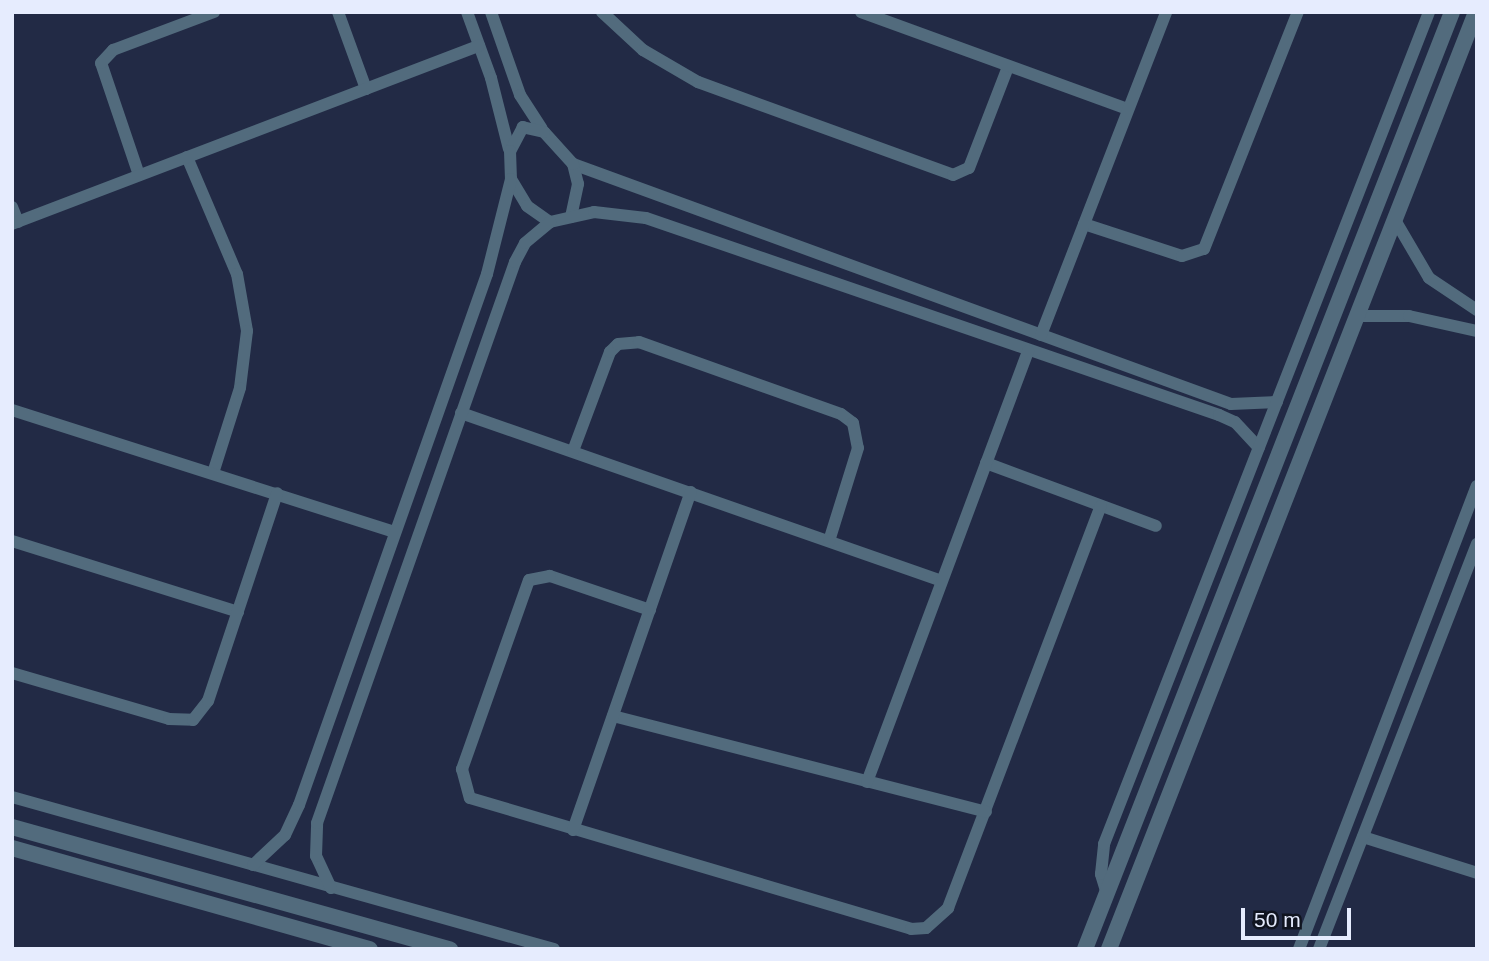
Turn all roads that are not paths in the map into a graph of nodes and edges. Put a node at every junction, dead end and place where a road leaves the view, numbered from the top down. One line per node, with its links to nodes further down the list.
1 (214, 12): 20 (street)
2 (338, 12): 14 (street)
3 (467, 12): 12 (street)
4 (492, 12): 16 (street)
5 (602, 12): 13 (street)
6 (860, 12): 13 (street)
7 (1166, 12): 15 (street)
8 (1298, 12): 27 (street)
9 (1429, 12): 33 (street)
10 (1451, 12): 64 (street)
11 (1476, 12): 24 (street)
12 (479, 46): 14 (street); 17 (street)
13 (1008, 66): 15 (street)
14 (366, 89): 18 (street)
15 (1128, 109): 27 (street)
16 (544, 132): 17 (street); 19 (street)
17 (510, 151): 21 (street)
18 (187, 157): 20 (street); 39 (street)
19 (573, 164): 23 (street); 31 (street)
20 (139, 175): 26 (street)
21 (511, 179): 25 (street); 45 (street)
22 (12, 207): 26 (street)
23 (571, 217): 25 (street); 32 (street)
24 (1395, 220): 28 (street); 29 (street)
25 (550, 222): 35 (street)
26 (15, 223)
27 (1084, 224): 31 (street)
28 (1477, 310)
29 (1358, 316): 30 (street); 69 (street)
30 (1477, 331)
31 (1041, 335): 33 (street)
32 (1028, 351): 36 (street); 38 (street)
33 (1277, 402): 36 (street)
34 (12, 410): 39 (street)
35 (461, 414): 37 (street); 63 (street)
36 (1259, 448): 64 (street)
37 (573, 452): 41 (street); 47 (street)
38 (986, 463): 43 (street); 49 (street)
39 (213, 473): 42 (street)
40 (1477, 486): 70 (street)
41 (691, 492): 47 (street); 50 (street)
42 (277, 494): 45 (street); 51 (street)
43 (1101, 506): 44 (street); 56 (street)
44 (1156, 526)
45 (392, 531): 61 (street)
46 (12, 541): 51 (street)
47 (829, 541): 49 (street)
48 (1477, 544): 59 (street)
49 (942, 581): 54 (street)
50 (650, 610): 53 (street); 58 (street)
51 (239, 612): 52 (street)
52 (12, 673)
53 (612, 716): 54 (street); 58 (street)
54 (867, 782): 56 (street)
55 (12, 797): 61 (street)
56 (986, 812): 58 (street)
57 (12, 827): 66 (street)
58 (573, 830)
59 (1363, 838): 62 (street); 71 (street)
60 (12, 848): 65 (street)
61 (253, 865): 63 (street)
62 (1477, 873)
63 (331, 888): 67 (street)
64 (1107, 894): 68 (street)
65 (370, 949)
66 (450, 949)
67 (554, 949)
68 (1086, 949)
69 (1109, 949)
70 (1298, 949)
71 (1320, 949)

